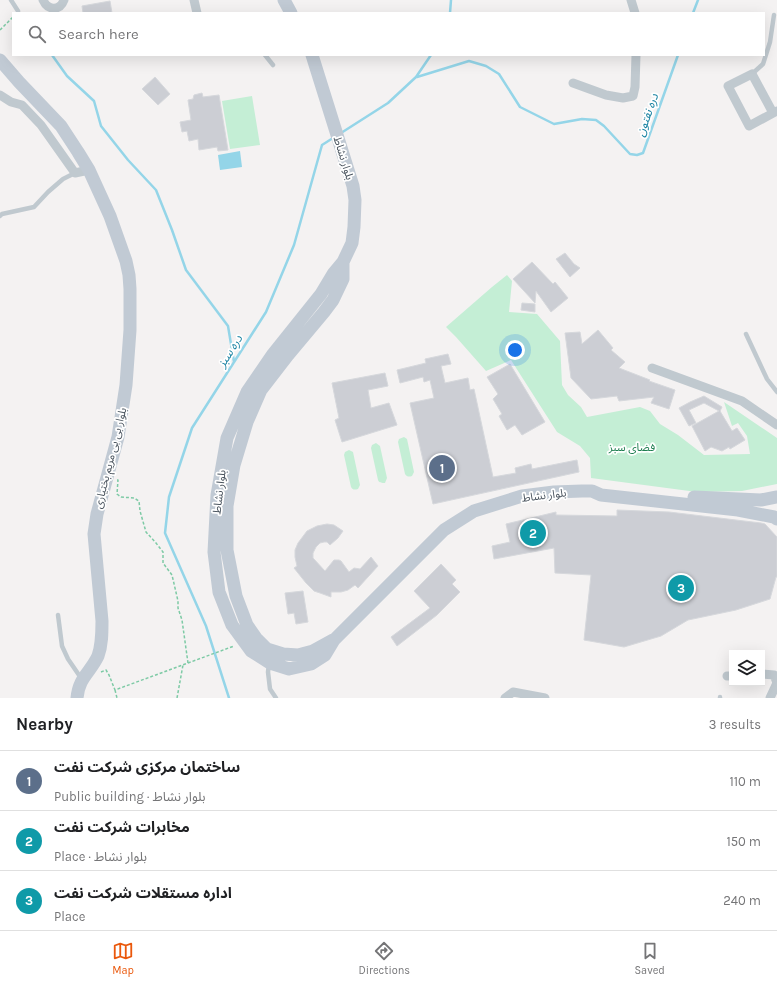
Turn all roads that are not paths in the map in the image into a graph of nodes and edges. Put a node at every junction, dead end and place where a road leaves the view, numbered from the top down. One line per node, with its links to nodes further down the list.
1 (10, 0): 8 (lane)
2 (43, 0): 3 (street)
3 (64, 0)
4 (194, 0): 9 (street)
5 (284, 0): 10 (main road)
6 (295, 0): 11 (main road)
7 (631, 0): 12 (street)
8 (18, 11)
9 (197, 12)
10 (290, 12)
11 (299, 12)
12 (635, 12)
13 (774, 15): 19 (lane)
14 (266, 56): 18 (lane)
15 (312, 56): 26 (main road, بلوار نشاط)
16 (636, 56): 20 (street)
17 (0, 60): 23 (main road, بلوار بی بی مریم بختیاری)
18 (273, 65)
19 (752, 74): 22 (street); 22 (street)
20 (573, 83)
21 (0, 95): 24 (street)
22 (775, 112)
23 (89, 170): 24 (street); 38 (main road, بلوار بی بی مریم بختیاری)
24 (75, 173): 25 (lane)
25 (0, 216)
26 (343, 262): 35 (main road, بلوار نشاط); 36 (main road, بلوار نشاط)
27 (746, 334): 29 (lane)
28 (652, 368): 30 (street)
29 (777, 392)
30 (777, 425)
31 (592, 491): 32 (main road, بلوار نشاط); 33 (main road, بلوار نشاط); 35 (main road, بلوار نشاط)
32 (777, 497)
33 (777, 519)
34 (58, 615): 38 (lane)
35 (334, 640): 36 (main road, بلوار نشاط)
36 (270, 663): 40 (lane)
37 (765, 674): 43 (street)
38 (82, 679): 39 (main road, بلوار بی بی مریم بختیاری)
39 (77, 698)
40 (276, 698)
41 (505, 698): 42 (street)
42 (545, 698)
43 (770, 698)

